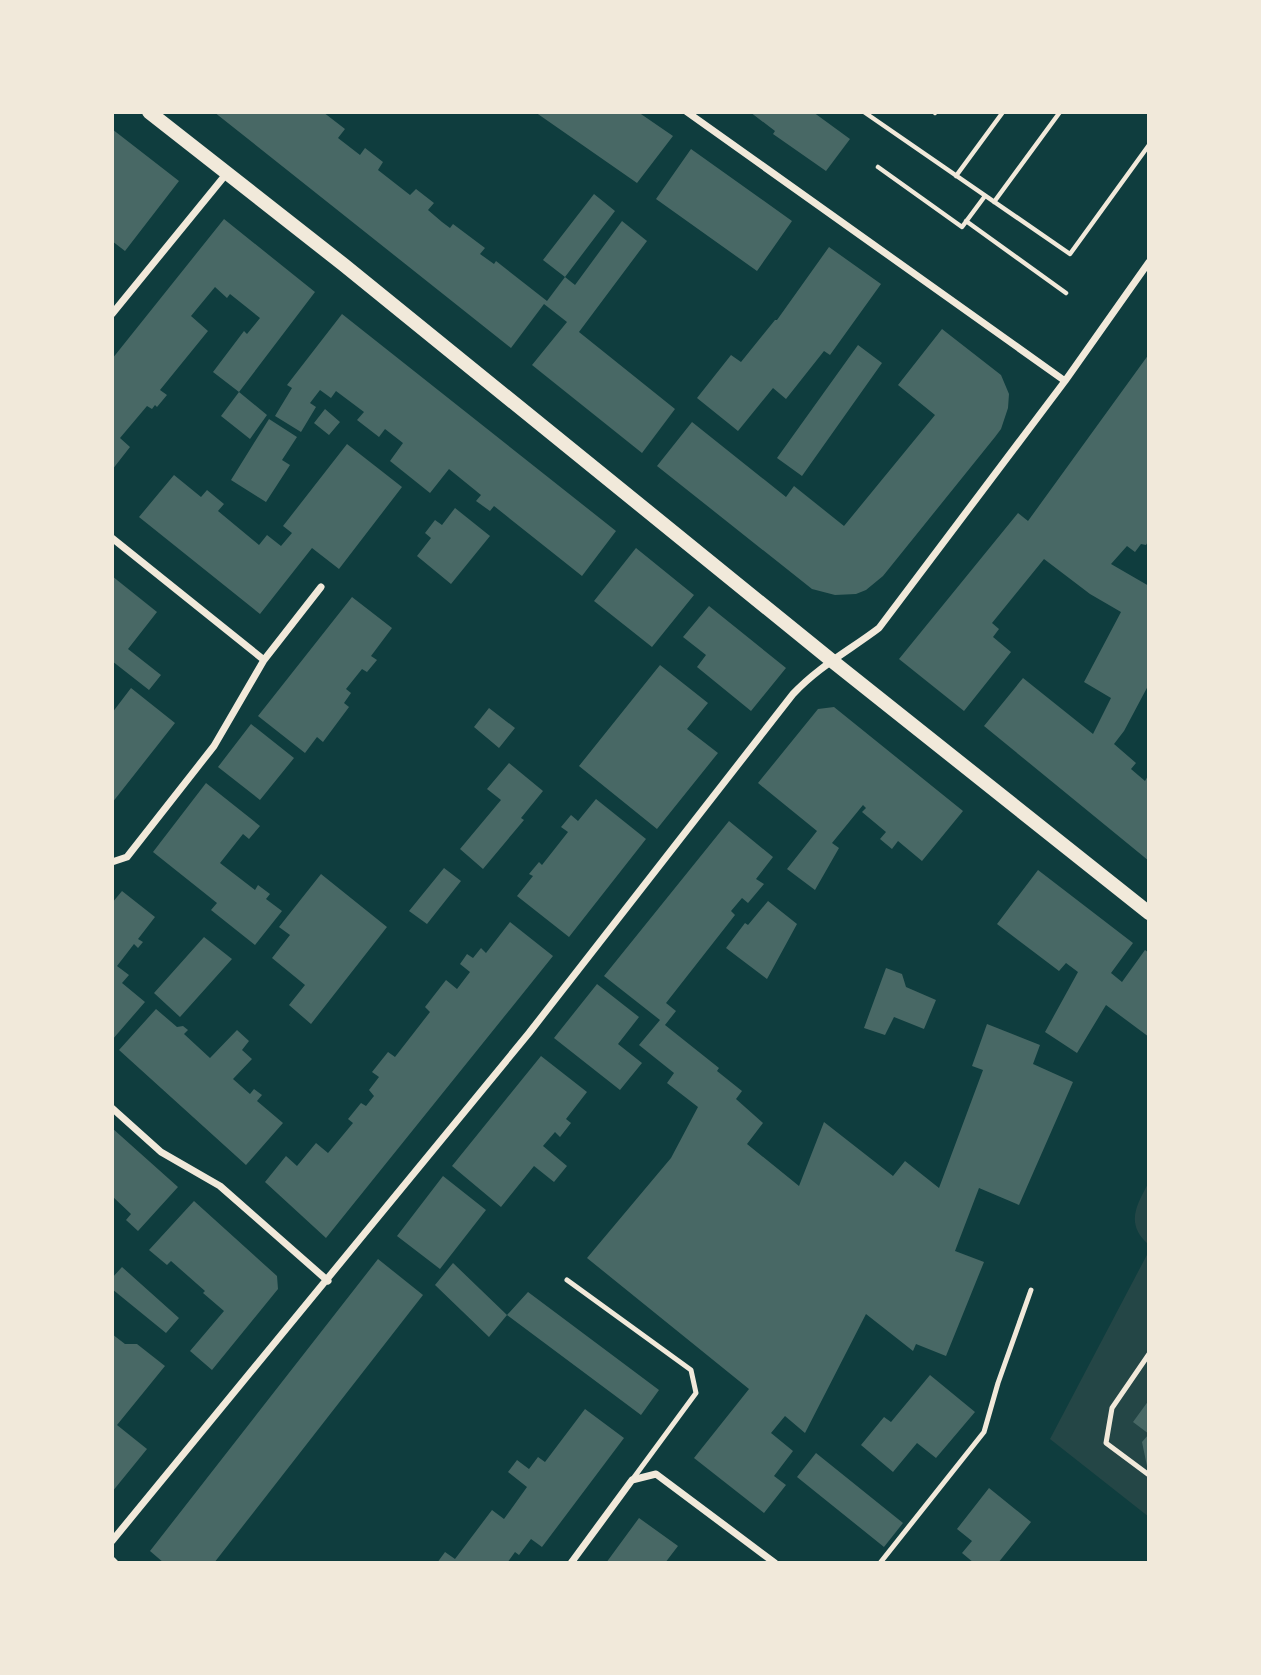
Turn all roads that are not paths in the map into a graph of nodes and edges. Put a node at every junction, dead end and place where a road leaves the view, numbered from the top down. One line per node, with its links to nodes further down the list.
1 (149, 112): 3 (main road)
2 (687, 112): 6 (street)
3 (227, 172): 5 (street); 10 (main road)
4 (1149, 262): 6 (street)
5 (112, 314)
6 (1065, 381): 10 (street)
7 (112, 538): 9 (street)
8 (321, 587): 9 (street)
9 (264, 660): 11 (street)
10 (831, 660): 12 (main road); 15 (street)
11 (112, 862)
12 (1149, 913)
13 (112, 1108): 15 (street)
14 (567, 1280): 19 (lane)
15 (327, 1281): 20 (street)
16 (1031, 1290): 23 (lane)
17 (1149, 1354): 18 (lane)
18 (1149, 1475)
19 (632, 1480): 21 (street); 22 (street)
20 (112, 1541)
21 (571, 1563)
22 (775, 1563)
23 (880, 1563)

